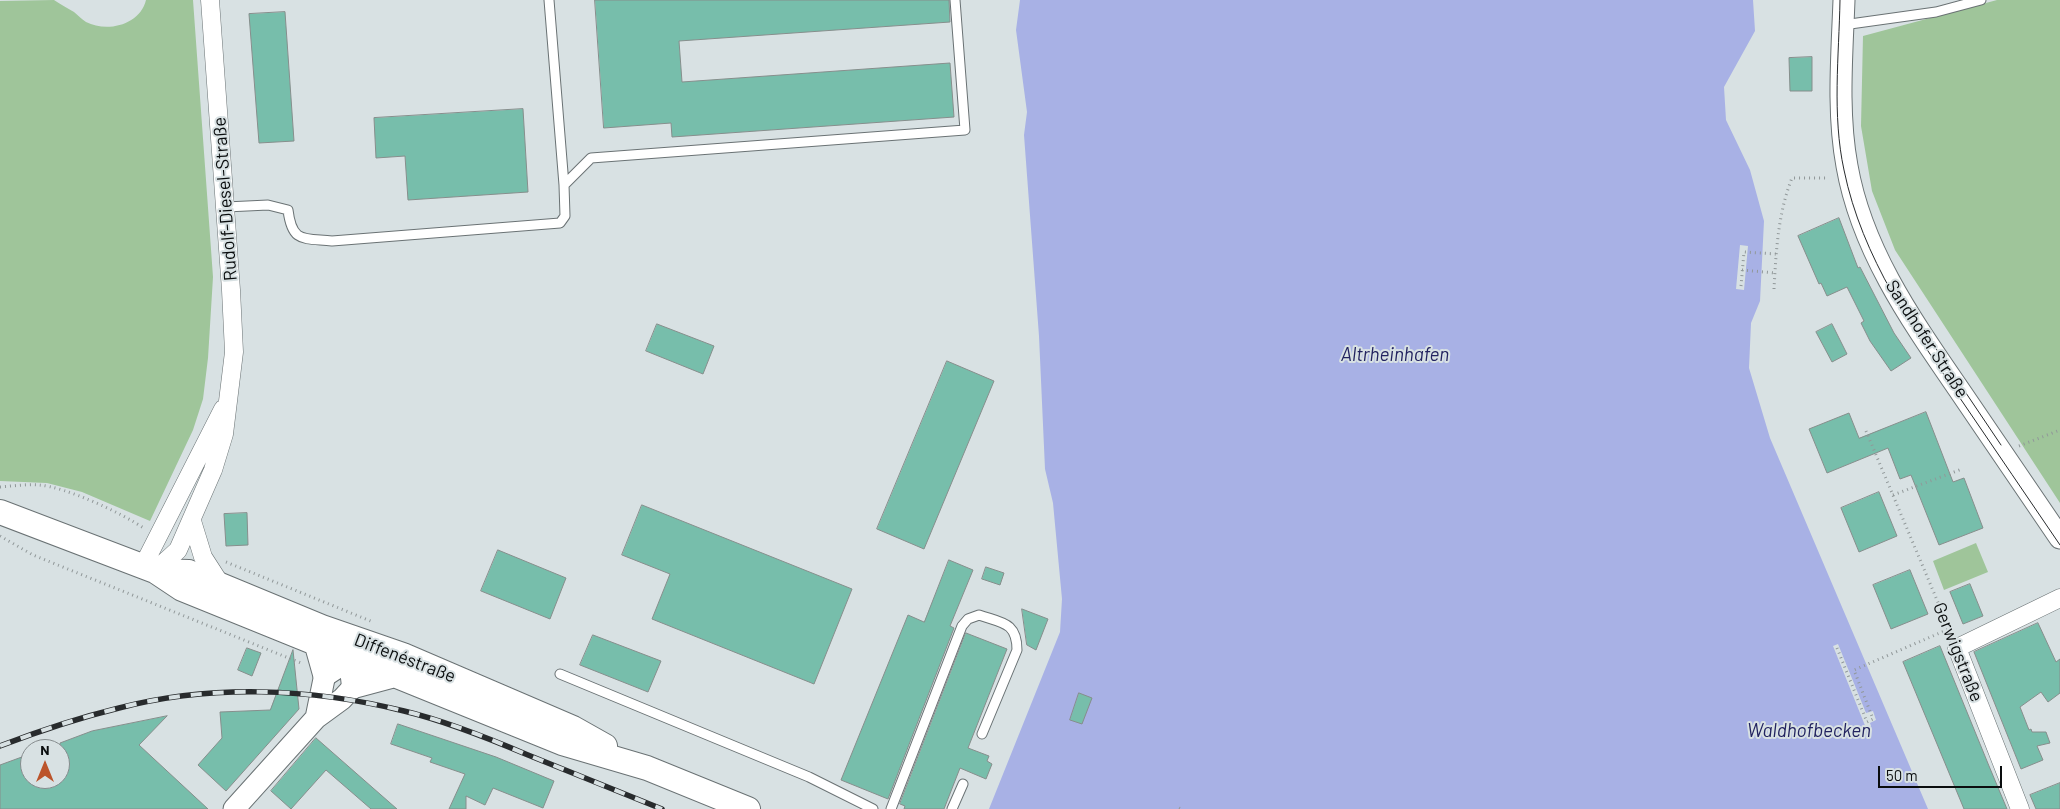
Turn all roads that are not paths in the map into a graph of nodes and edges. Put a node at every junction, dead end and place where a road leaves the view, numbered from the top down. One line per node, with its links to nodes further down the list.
1 (210, 0): 8 (street, Rudolf-Diesel-Straße)
2 (549, 0): 7 (lane)
3 (955, 0): 7 (lane)
4 (1844, 0): 6 (street, Sandhofer Straße)
5 (1981, 0): 6 (lane)
6 (1843, 25): 12 (street, Sandhofer Straße)
7 (564, 185): 8 (lane)
8 (226, 207): 9 (street, Rudolf-Diesel-Straße)
9 (228, 398): 11 (street, Rudolf-Diesel-Straße); 13 (street, Rudolf-Diesel-Straße)
10 (0, 512): 13 (main road, Diffenéstraße)
11 (192, 521): 13 (street, Rudolf-Diesel-Straße); 14 (street)
12 (2060, 538)
13 (149, 568): 14 (main road, Diffenéstraße); 16 (main road, Diffenéstraße)
14 (221, 586): 17 (main road, Diffenéstraße)
15 (2060, 598): 31 (street, Gerwigstraße)
16 (316, 642): 17 (main road, Diffenéstraße); 18 (main road)
17 (349, 646): 18 (main road); 19 (main road, Diffenéstraße); 21 (main road); 24 (main road, Diffenéstraße)
18 (325, 674): 22 (street)
19 (395, 674): 21 (main road); 24 (main road, Diffenéstraße)
20 (560, 674): 28 (lane)
21 (354, 686): 22 (street)
22 (316, 718): 26 (street)
23 (982, 734): 29 (lane)
24 (647, 768): 27 (main road, Diffenéstraße)
25 (963, 784): 30 (lane)
26 (234, 809)
27 (748, 809)
28 (873, 809)
29 (891, 809)
30 (952, 809)
31 (2020, 809)

